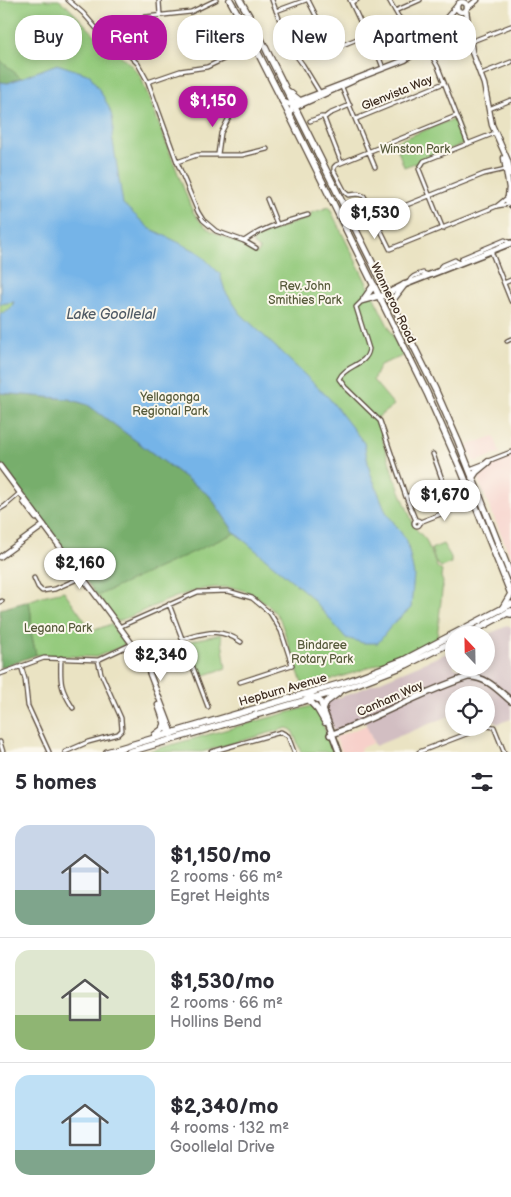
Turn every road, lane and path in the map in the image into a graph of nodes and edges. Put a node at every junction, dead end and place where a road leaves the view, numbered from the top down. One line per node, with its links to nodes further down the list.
1 (68, 0): 20 (street)
2 (159, 0): 16 (street)
3 (216, 0): 16 (street)
4 (230, 0): 40 (main road, Wanneroo Road)
5 (240, 0): 36 (main road, Wanneroo Road)
6 (272, 0): 14 (street)
7 (307, 0): 14 (street); 22 (street)
8 (357, 0): 12 (street)
9 (390, 0): 15 (street)
10 (420, 0): 15 (street)
11 (476, 0): 13 (street)
12 (351, 1): 17 (street)
13 (462, 5): 19 (street)
14 (276, 11): 37 (street)
15 (395, 11): 18 (street)
16 (160, 15)
17 (357, 15)
18 (398, 15)
19 (449, 15)
20 (92, 23)
21 (511, 26): 23 (street)
22 (355, 40)
23 (476, 40)
24 (134, 60): 33 (street)
25 (222, 60): 33 (street)
26 (380, 60): 31 (street)
27 (402, 60): 31 (street)
28 (434, 60): 34 (street)
29 (475, 60): 32 (street)
30 (511, 62): 32 (street)
31 (383, 68): 35 (street)
32 (481, 74): 43 (street)
33 (148, 82): 56 (street)
34 (444, 83): 46 (street); 48 (street, Glenvista Way)
35 (341, 86): 37 (street); 42 (street)
36 (286, 89): 38 (main road); 41 (main road, Wanneroo Road)
37 (320, 94): 38 (street); 41 (street)
38 (300, 100): 41 (street)
39 (511, 100): 43 (street)
40 (282, 101): 41 (street); 45 (main road, Wanneroo Road)
41 (294, 105): 45 (street); 79 (main road, Wanneroo Road)
42 (350, 105): 47 (street); 48 (street)
43 (488, 109): 50 (street)
44 (233, 110): 55 (street)
45 (290, 116): 78 (main road, Wanneroo Road)
46 (456, 116): 51 (street); 53 (street)
47 (324, 117): 49 (street); 57 (street)
48 (356, 119): 53 (street)
49 (310, 122)
50 (495, 134): 51 (street); 54 (street)
51 (468, 144): 61 (street)
52 (267, 149): 55 (street)
53 (368, 152): 57 (street); 58 (street)
54 (503, 152): 59 (street); 60 (street)
55 (218, 154): 56 (street)
56 (177, 162): 70 (street)
57 (341, 162): 67 (street)
58 (375, 167)
59 (506, 169): 61 (street); 62 (street)
60 (511, 175)
61 (430, 196): 67 (street); 69 (street)
62 (509, 197): 64 (street); 65 (street)
63 (267, 199): 68 (street)
64 (497, 206): 65 (street); 69 (street)
65 (510, 206)
66 (308, 215): 68 (street)
67 (374, 218): 69 (street)
68 (277, 224): 70 (street)
69 (443, 229)
70 (244, 241): 72 (street)
71 (511, 243): 73 (main road); 74 (street)
72 (256, 248)
73 (491, 251): 74 (main road); 76 (street)
74 (460, 264): 77 (main road)
75 (511, 280): 76 (street)
76 (504, 283): 82 (street)
77 (407, 284): 79 (main road); 83 (main road)
78 (374, 285): 80 (main road, Wanneroo Road); 81 (main road)
79 (386, 292): 80 (main road); 83 (main road, Wanneroo Road)
80 (379, 295): 81 (street); 85 (main road, Wanneroo Road)
81 (363, 300): 95 (street)
82 (511, 301)
83 (391, 302): 84 (main road, Wanneroo Road)
84 (406, 331): 85 (main road); 91 (main road, Wanneroo Road)
85 (400, 339): 86 (main road, Wanneroo Road)
86 (442, 426): 91 (main road); 96 (main road, Wanneroo Road)
87 (511, 452): 89 (street)
88 (433, 454): 95 (street)
89 (488, 462): 91 (street); 93 (main road)
90 (0, 466): 94 (street)
91 (469, 469): 93 (main road, Wanneroo Road); 99 (main road)
92 (0, 471): 94 (street)
93 (472, 478): 101 (main road, Wanneroo Road)
94 (19, 494): 98 (street); 100 (street)
95 (406, 498): 97 (street)
96 (473, 498): 97 (street); 99 (main road, Wanneroo Road)
97 (464, 505): 99 (street)
98 (0, 509)
99 (478, 512): 103 (main road, Wanneroo Road)
100 (42, 524): 102 (street); 105 (street)
101 (498, 544): 103 (main road); 104 (main road, Wanneroo Road)
102 (0, 556)
103 (498, 562): 107 (main road, Wanneroo Road)
104 (511, 576)
105 (81, 577): 106 (street); 112 (street)
106 (34, 578)
107 (511, 594): 110 (main road)
108 (169, 604): 112 (street); 113 (street); 121 (street)
109 (511, 604): 110 (main road, Hepburn Avenue)
110 (508, 612): 111 (main road, Hepburn Avenue); 122 (main road, Hepburn Avenue)
111 (482, 626)
112 (119, 627): 115 (street)
113 (182, 639): 114 (street); 128 (street)
114 (241, 642)
115 (131, 645): 118 (street); 132 (street); 134 (street)
116 (445, 646): 123 (main road, Hepburn Avenue)
117 (62, 658): 118 (street); 119 (street); 129 (street)
118 (98, 660): 143 (street)
119 (21, 666): 120 (street); 142 (street)
120 (0, 674)
121 (240, 682)
122 (322, 690): 124 (main road, Hepburn Avenue); 125 (main road)
123 (341, 690): 125 (main road, Hepburn Avenue); 130 (main road)
124 (304, 695): 125 (main road); 134 (main road, Hepburn Avenue)
125 (317, 698): 126 (main road, Hepburn Avenue); 130 (main road); 131 (main road)
126 (309, 700): 131 (main road); 135 (main road, Hepburn Avenue)
127 (511, 703): 136 (main road, Canham Way)
128 (208, 707)
129 (73, 708)
130 (323, 710): 136 (main road)
131 (325, 722): 136 (main road)
132 (165, 724): 134 (street); 138 (main road)
133 (495, 730): 150 (street)
134 (170, 733): 135 (street); 138 (main road, Hepburn Avenue); 140 (street)
135 (182, 736): 140 (main road, Hepburn Avenue)
136 (332, 736): 148 (main road)
137 (461, 736): 149 (street)
138 (144, 740): 144 (main road, Hepburn Avenue)
139 (0, 742): 141 (street)
140 (164, 742): 145 (main road, Hepburn Avenue)
141 (4, 752)
142 (49, 752)
143 (65, 752)
144 (107, 752)
145 (129, 752)
146 (211, 752): 147 (street)
147 (294, 752)
148 (338, 752)
149 (419, 752)
150 (504, 752)

